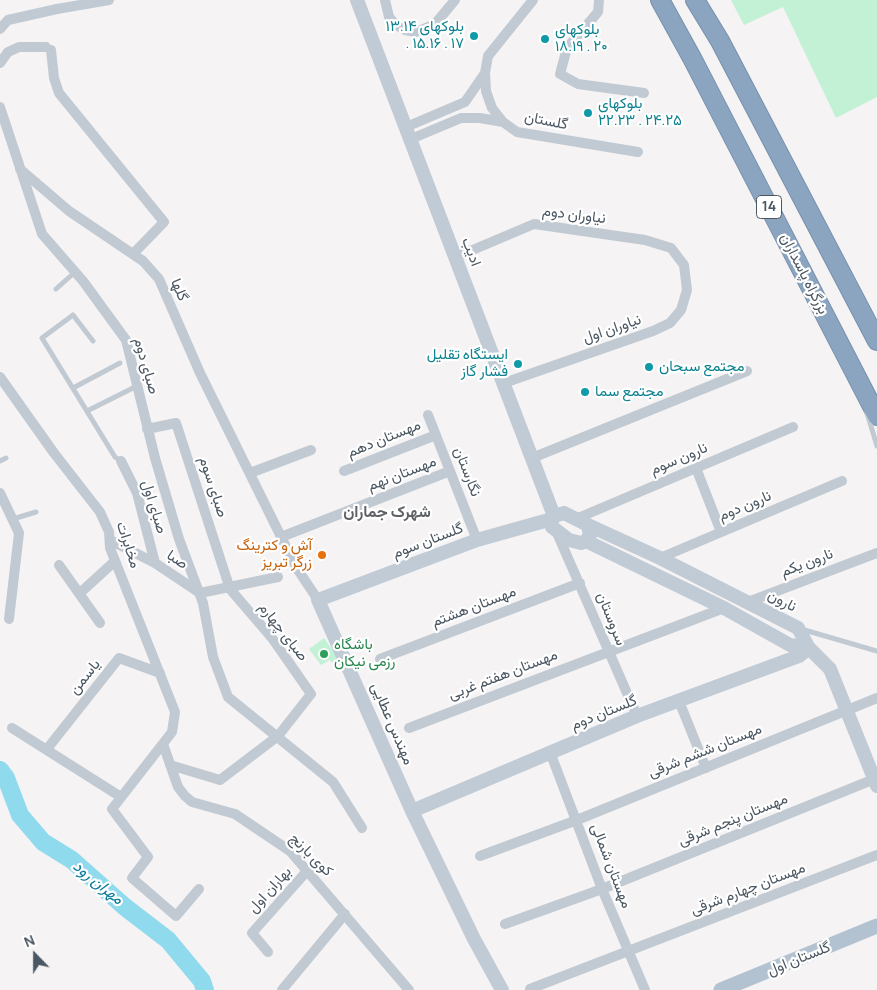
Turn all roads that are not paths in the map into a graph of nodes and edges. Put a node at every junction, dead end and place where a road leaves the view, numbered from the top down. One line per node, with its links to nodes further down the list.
1 (109, 0): 9 (street)
2 (357, 0): 16 (street, ادیب)
3 (385, 0): 4 (street)
4 (455, 0)
5 (533, 0): 11 (street, گلستان)
6 (598, 0): 12 (street)
7 (660, 0): 28 (highway, بزرگراه پاسداران / 14)
8 (695, 0): 24 (highway, 14)
9 (0, 29)
10 (0, 62): 19 (street)
11 (485, 74): 14 (street, گلستان); 16 (street)
12 (644, 93)
13 (0, 107): 15 (street, صبای دوم)
14 (503, 122): 16 (street); 17 (street, گلستان)
15 (4, 131): 18 (street, صبای دوم)
16 (409, 133): 20 (street, ادیب)
17 (638, 152)
18 (20, 168): 19 (street, گلها); 22 (street, صبای دوم)
19 (132, 254): 48 (street, گلها)
20 (456, 257): 21 (street, نیاوران دوم); 30 (street, ادیب)
21 (684, 265): 30 (street, نیاوران اول)
22 (76, 272): 23 (lane); 31 (street, صبای دوم)
23 (56, 289)
24 (877, 341)
25 (93, 342): 32 (lane)
26 (120, 363): 32 (lane)
27 (747, 371): 42 (street)
28 (854, 372): 35 (highway, بزرگراه پاسداران / 14); 39 (lane)
29 (0, 377): 59 (street, مخابرات)
30 (504, 383): 42 (street, ادیب)
31 (137, 386): 33 (lane); 37 (street, صبای دوم)
32 (73, 388): 33 (lane)
33 (87, 411): 44 (lane)
34 (428, 415): 38 (street, نگارستان)
35 (877, 416)
36 (793, 427): 45 (street, نارون سوم)
37 (147, 429): 69 (street, صبای سوم); 71 (street, صبای دوم)
38 (436, 435): 46 (street, مهستان دهم); 47 (street, نگارستان)
39 (877, 446)
40 (312, 450): 48 (street)
41 (6, 458): 43 (lane)
42 (532, 458): 53 (street, ادیب)
43 (0, 461)
44 (121, 461): 65 (street, صبای اول)
45 (696, 468): 55 (street, نارون سوم); 56 (street)
46 (344, 471)
47 (450, 471): 58 (street, مهستان نهم); 60 (street, نگارستان)
48 (250, 473): 58 (street, مهندس عطایی)
49 (842, 481): 56 (street, نارون دوم)
50 (0, 493): 51 (street)
51 (3, 509): 54 (street)
52 (36, 512): 54 (lane)
53 (553, 517): 55 (street, نارون); 57 (street, ادیب); 60 (street, گلستان سوم)
54 (12, 519): 75 (street)
55 (583, 522): 61 (street); 63 (street, نارون)
56 (721, 532): 63 (street, نارون دوم)
57 (557, 533): 61 (street); 68 (street, سروستان)
58 (281, 537): 72 (street, مهندس عطایی)
59 (110, 540): 64 (street, مخابرات); 65 (street, صبا)
60 (477, 540): 72 (street, گلستان سوم)
61 (586, 541): 74 (street)
62 (877, 553): 73 (street, نارون یکم)
63 (660, 558): 73 (street, نارون)
64 (115, 561): 70 (street); 82 (street, مخابرات)
65 (155, 563): 71 (street, صبا)
66 (59, 565): 70 (street)
67 (278, 577): 69 (street)
68 (580, 583): 79 (street, سروستان); 81 (street, مهستان هشتم)
69 (230, 589): 71 (street); 89 (street, صبای چهارم)
70 (80, 593): 76 (street)
71 (200, 593): 89 (street, صبای دوم)
72 (318, 600): 97 (street, مهندس عطایی)
73 (748, 602): 77 (street, نارون)
74 (724, 608): 78 (street); 79 (street, مهستان هفتم غربی)
75 (9, 619)
76 (100, 623)
77 (798, 628): 78 (street, نارون); 80 (lane)
78 (809, 648): 84 (street, گلستان دوم); 85 (street, نارون)
79 (607, 651): 86 (street, سروستان); 88 (street, مهستان هفتم غربی)
80 (877, 651)
81 (380, 659)
82 (160, 673): 90 (street, مخابرات); 91 (street, یاسمن)
83 (877, 698): 85 (street, مهستان ششم شرقی)
84 (679, 701): 86 (street, گلستان دوم); 94 (street)
85 (845, 710): 94 (street, مهستان ششم شرقی); 95 (street, نارون)
86 (637, 716): 92 (street, گلستان دوم)
87 (12, 728): 91 (street)
88 (409, 728)
89 (278, 736): 93 (street); 99 (street, صبای دوم)
90 (164, 744): 93 (street, کوی بارنج); 96 (street, مخابرات)
91 (46, 749): 96 (street)
92 (550, 752): 97 (street, گلستان دوم); 98 (street, مهستان شمالی)
93 (170, 765): 102 (street, کوی بارنج)
94 (706, 768): 98 (street, مهستان ششم شرقی)
95 (876, 781): 104 (street, مهستان پنجم شرقی)
96 (121, 797): 103 (street)
97 (412, 811): 113 (street, مهندس عطایی)
98 (577, 820): 101 (street, مهستان ششم شرقی); 104 (street, مهستان شمالی)
99 (362, 828)
100 (877, 855): 109 (street, مهستان چهارم شرقی)
101 (480, 856)
102 (307, 871): 105 (street, کوی بارنج); 108 (street, بهاران اول)
103 (199, 889)
104 (602, 889): 106 (street, مهستان پنجم شرقی); 109 (street, مهستان شمالی)
105 (346, 914): 111 (street); 112 (street, کوی بارنج)
106 (505, 924)
107 (877, 926): 115 (main road, گلستان اول)
108 (268, 952)
109 (629, 952): 110 (street, مهستان چهارم شرقی); 114 (street, مهستان شمالی)
110 (530, 989)
111 (282, 990)
112 (409, 990)
113 (502, 990)
114 (645, 990)
115 (721, 990)

